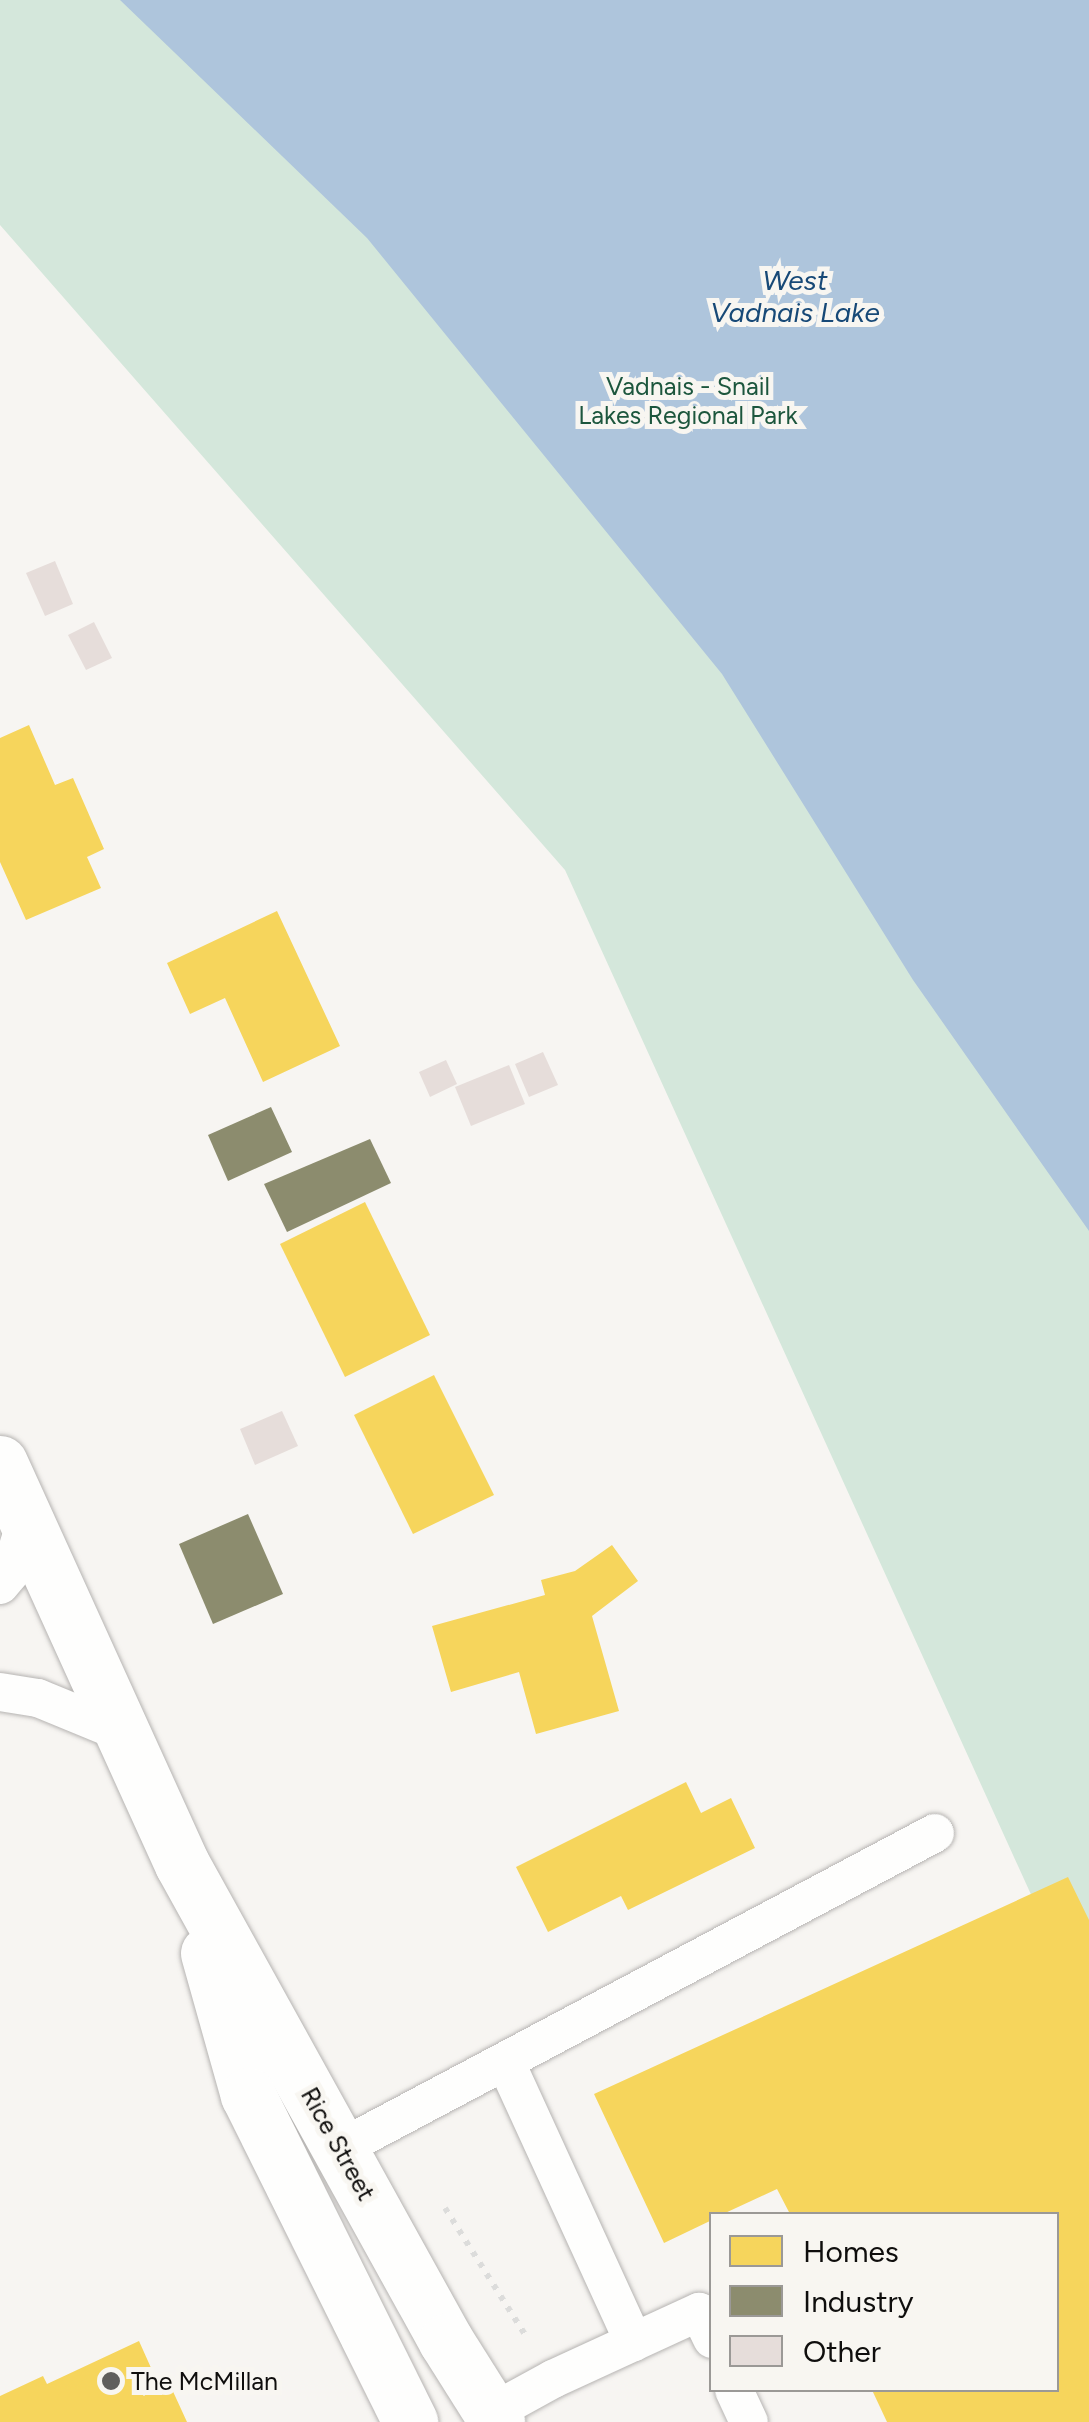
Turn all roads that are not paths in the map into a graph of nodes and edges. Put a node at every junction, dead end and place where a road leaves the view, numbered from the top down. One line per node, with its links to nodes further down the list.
1 (0, 1463): 2 (main road, Rice Street)
2 (26, 1521): 3 (lane); 5 (main road, Rice Street)
3 (0, 1584)
4 (0, 1692): 5 (lane)
5 (123, 1733): 7 (main road, Rice Street)
6 (935, 1833): 8 (lane)
7 (182, 1864): 9 (main road, Rice Street); 14 (main road, Rice Street)
8 (506, 2062): 9 (lane); 11 (lane)
9 (343, 2148): 13 (main road, Rice Street)
10 (709, 2333): 11 (lane)
11 (634, 2342): 13 (lane)
12 (735, 2392): 15 (lane)
13 (494, 2418)
14 (410, 2422)
15 (749, 2422)

